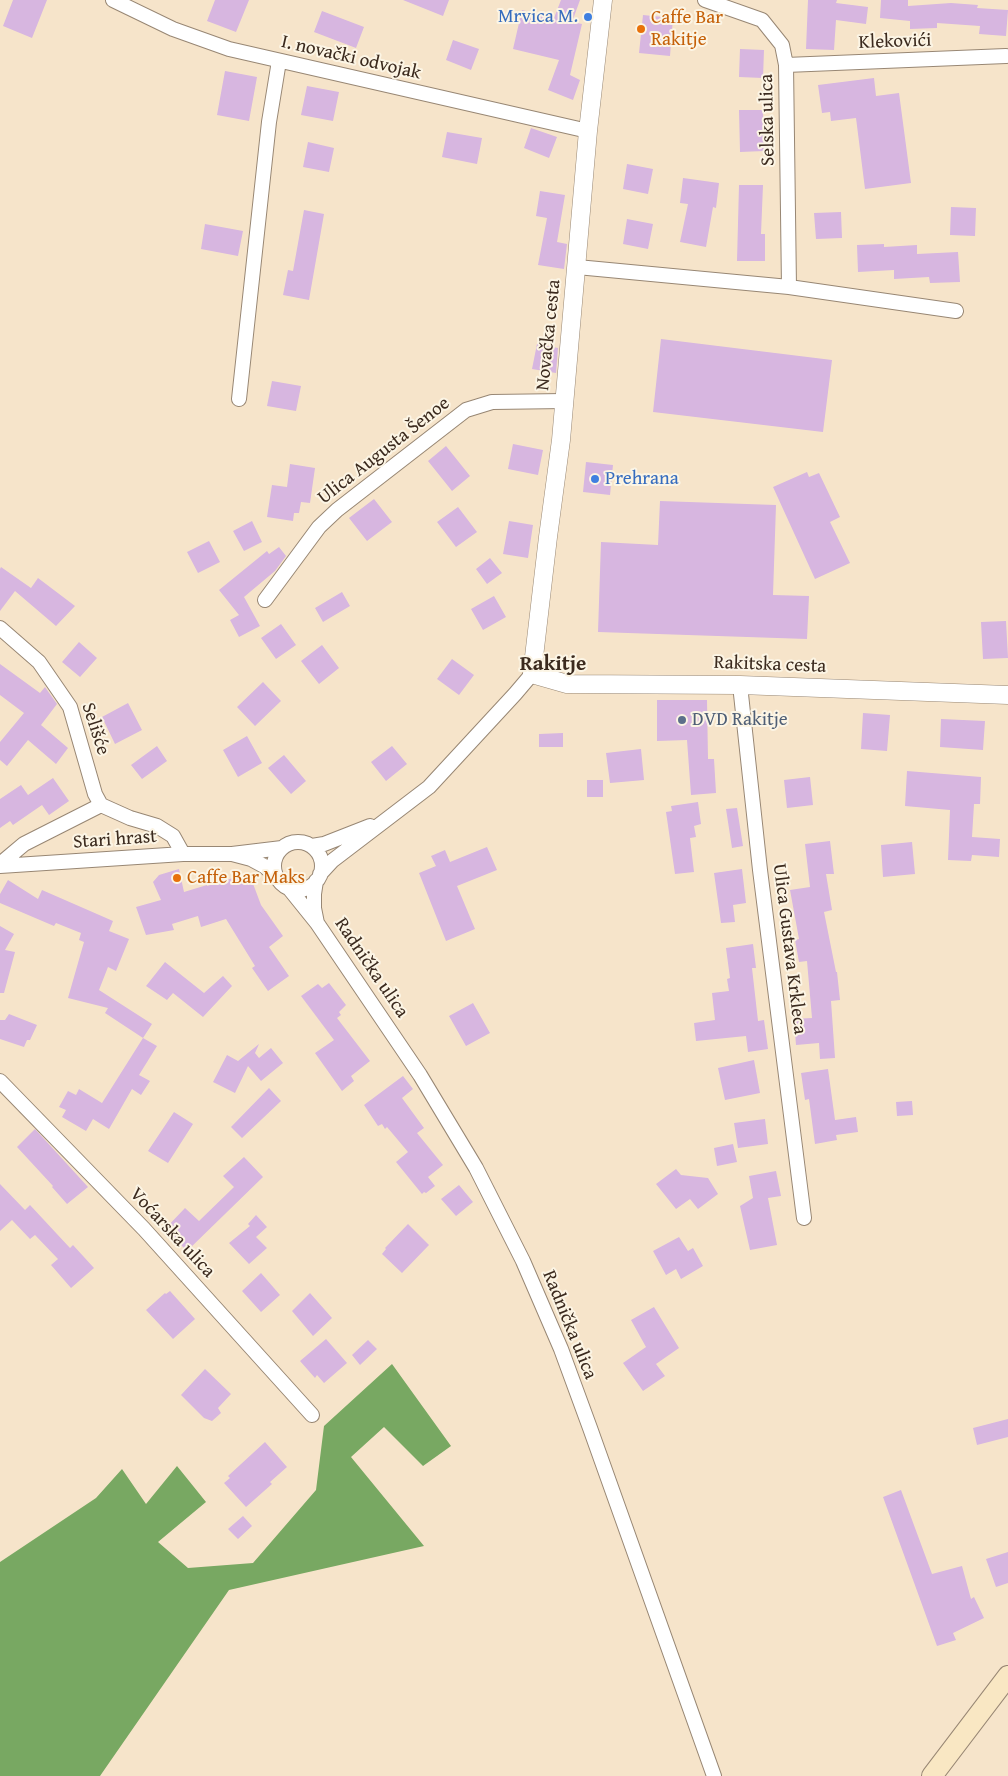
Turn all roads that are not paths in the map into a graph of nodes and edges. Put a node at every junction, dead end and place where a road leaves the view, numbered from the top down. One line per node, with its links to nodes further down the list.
1 (113, 0): 5 (street, I. novački odvojak)
2 (603, 0): 7 (street, Novačka cesta)
3 (706, 0): 6 (street, Selska ulica)
4 (1006, 56): 6 (street, Klekovići)
5 (279, 61): 7 (street, I. novački odvojak); 11 (street)
6 (786, 65): 9 (street, Selska ulica)
7 (588, 131): 8 (street, Novačka cesta)
8 (577, 266): 9 (street); 12 (street, Novačka cesta)
9 (788, 287): 10 (street)
10 (956, 311)
11 (239, 399)
12 (564, 401): 13 (street, Ulica Augusta Šenoe); 15 (street, Novačka cesta)
13 (265, 600)
14 (0, 628): 18 (street, Selišće)
15 (532, 674): 16 (street, Rakitska cesta); 19 (street)
16 (740, 685): 17 (street, Rakitska cesta); 30 (street, Ulica Gustava Krkleca)
17 (1008, 695)
18 (101, 805): 22 (street); 24 (street)
19 (395, 814): 20 (street); 26 (street)
20 (312, 846): 21 (street); 26 (street)
21 (282, 848): 23 (street, Stari hrast); 25 (street)
22 (183, 854): 23 (street, Stari hrast); 24 (street, Stari hrast)
23 (232, 854): 25 (street, Stari hrast)
24 (0, 865)
25 (277, 877): 27 (street)
26 (318, 878): 27 (street); 28 (street, Radnička ulica)
27 (288, 887): 28 (street, Radnička ulica)
28 (317, 923): 33 (street, Radnička ulica)
29 (0, 1081): 31 (street, Voćarska ulica)
30 (804, 1218)
31 (312, 1415)
32 (1008, 1676): 34 (main road)
33 (714, 1776)
34 (932, 1776)

